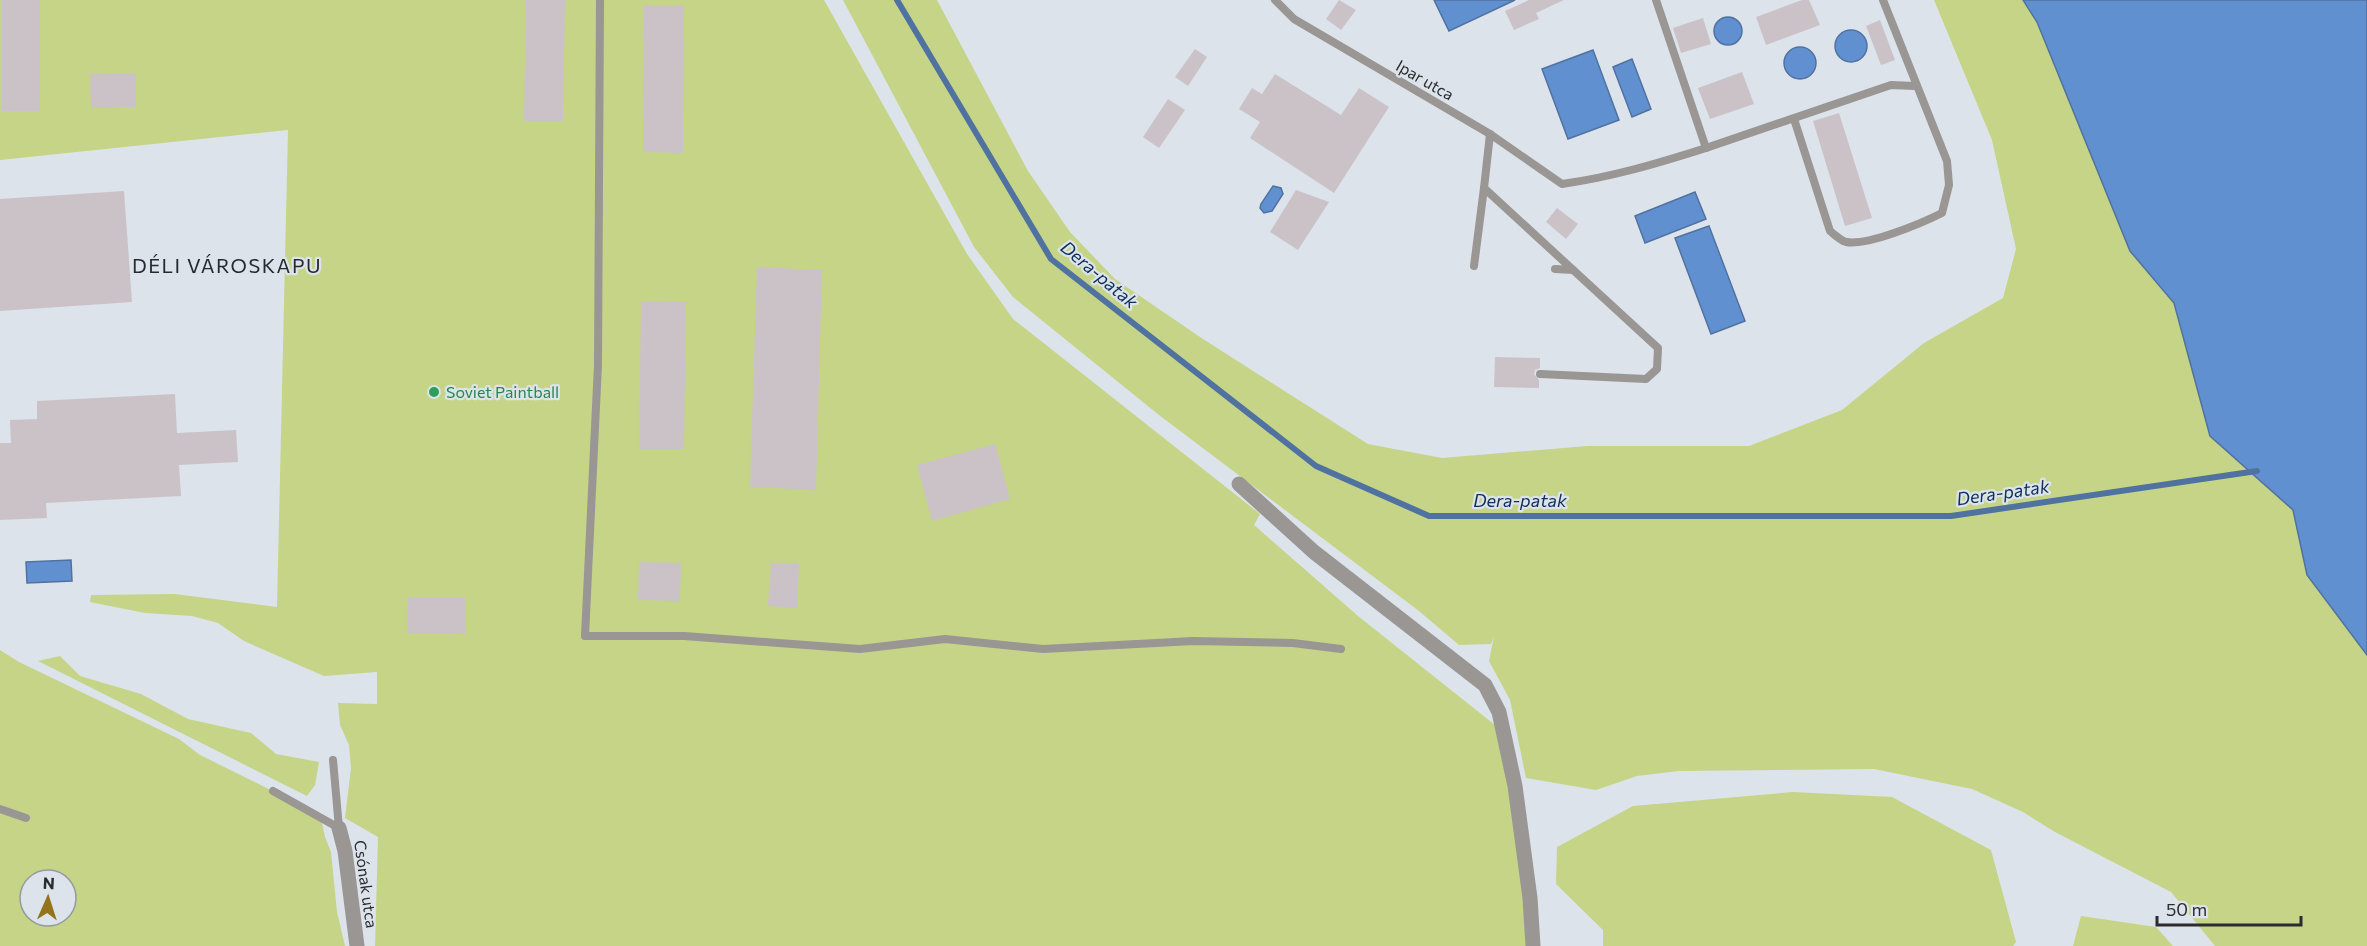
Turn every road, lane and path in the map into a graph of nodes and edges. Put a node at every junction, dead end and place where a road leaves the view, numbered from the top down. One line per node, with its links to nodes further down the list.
1 (600, 0): 15 (lane)
2 (1656, 0): 8 (lane)
3 (1883, 0): 5 (lane)
4 (1277, 1): 7 (lane, Ipar utca)
5 (1915, 86): 6 (lane); 6 (lane)
6 (1794, 119): 8 (lane)
7 (1490, 134): 8 (lane, Ipar utca); 9 (lane)
8 (1706, 148)
9 (1484, 188): 10 (lane); 12 (lane)
10 (1474, 266)
11 (1555, 269): 12 (lane)
12 (1573, 270): 13 (lane)
13 (1540, 374)
14 (1239, 484): 22 (street)
15 (1341, 649)
16 (333, 760): 20 (lane)
17 (273, 791): 20 (lane)
18 (0, 809): 19 (lane)
19 (27, 818)
20 (339, 828): 21 (street, Csónak utca)
21 (357, 946)
22 (1533, 946)

